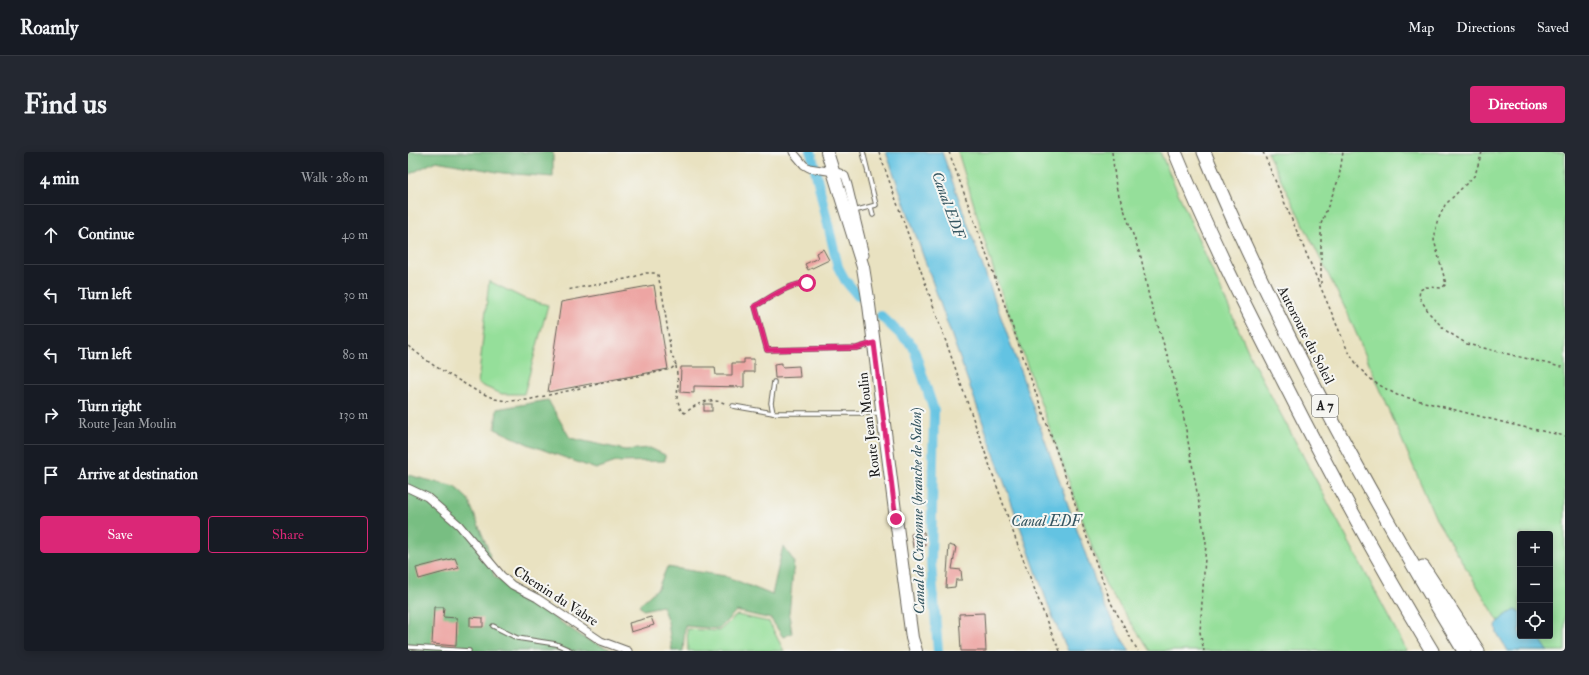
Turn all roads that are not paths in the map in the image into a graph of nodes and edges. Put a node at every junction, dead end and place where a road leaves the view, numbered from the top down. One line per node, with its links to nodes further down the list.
1 (793, 152): 6 (street)
2 (827, 152): 6 (main road, Route Jean Moulin)
3 (863, 152): 7 (lane)
4 (1175, 152): 25 (highway, A 7)
5 (1204, 152): 18 (highway, Autoroute du Soleil / A 7)
6 (833, 172): 8 (street); 11 (main road, Route Jean Moulin)
7 (871, 207): 8 (lane); 9 (lane)
8 (854, 211): 11 (street)
9 (874, 215)
10 (810, 280): 12 (lane)
11 (866, 285): 12 (main road, Route Jean Moulin)
12 (874, 343): 16 (main road, Route Jean Moulin)
13 (774, 382): 15 (lane)
14 (733, 406): 15 (lane)
15 (773, 413): 16 (lane)
16 (883, 413): 24 (main road, Route Jean Moulin)
17 (408, 488): 23 (street, Chemin du Vabre)
18 (1406, 555): 26 (highway, Autoroute du Soleil / A 7); 27 (highway)
19 (493, 626): 22 (lane)
20 (408, 646): 21 (lane)
21 (469, 651)
22 (572, 651)
23 (628, 651)
24 (916, 651)
25 (1432, 651)
26 (1464, 651)
27 (1478, 651)

